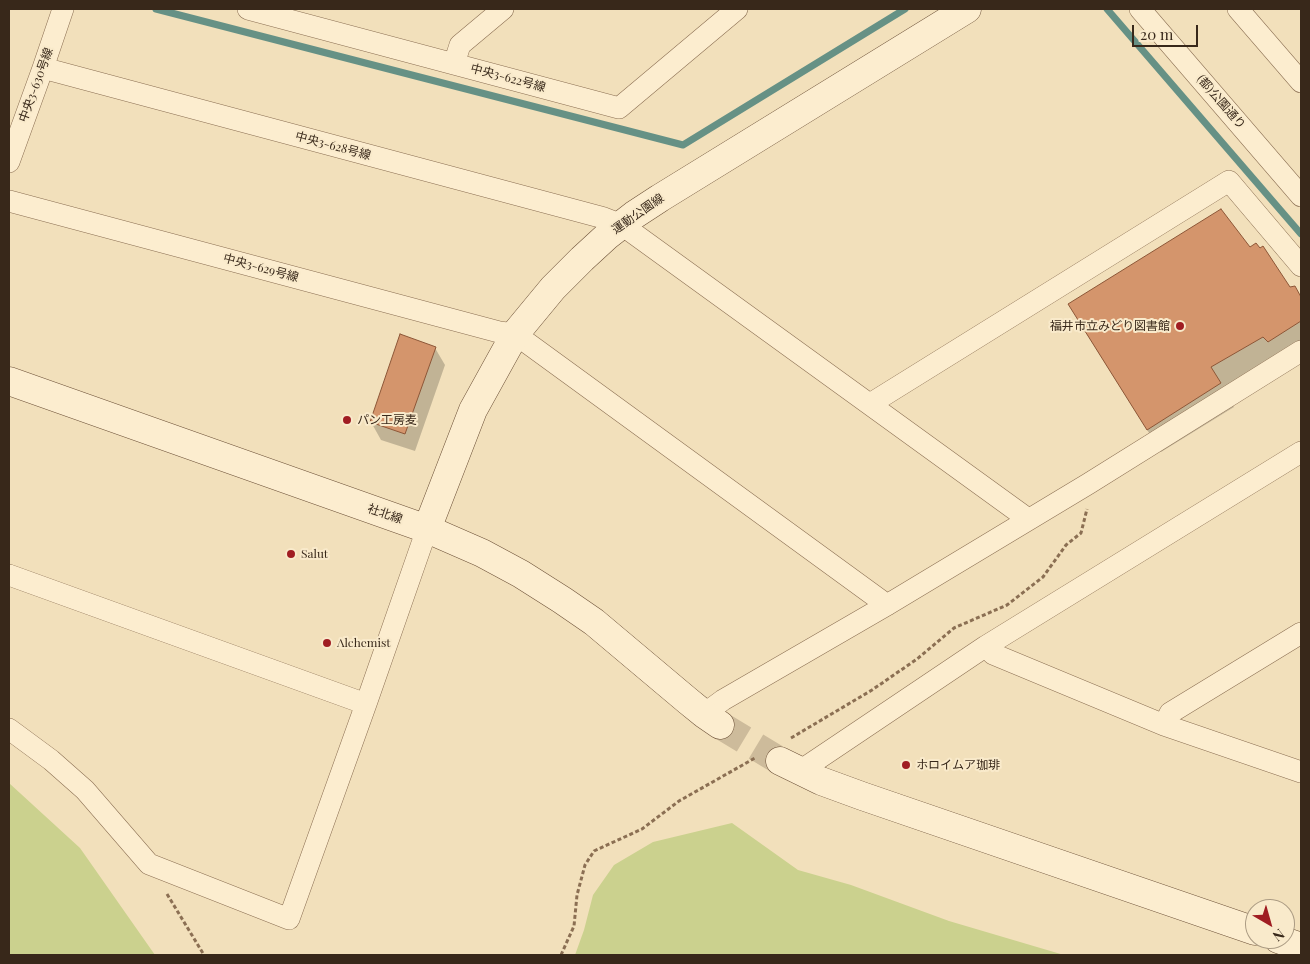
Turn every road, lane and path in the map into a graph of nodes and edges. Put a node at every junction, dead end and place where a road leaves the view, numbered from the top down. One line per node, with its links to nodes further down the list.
1 (62, 9): 10 (street, 中央3-630号線)
2 (248, 9): 8 (street, 中央3-622号線)
3 (503, 9): 9 (street)
4 (737, 9): 9 (street, 中央3-622号線)
5 (967, 9): 15 (street, 運動公園線)
6 (1140, 9): 13 (street, (都)公園通り)
7 (1238, 9): 11 (street)
8 (271, 11): 9 (street, 中央3-622号線)
9 (454, 64)
10 (43, 68): 12 (street, 中央3-630号線); 15 (street, 中央3-628号線)
11 (1301, 82)
12 (9, 162)
13 (1301, 196)
14 (9, 201): 17 (street, 中央3-629号線)
15 (622, 225): 17 (street, 運動公園線); 20 (street, 中央3-628号線)
16 (1301, 266): 20 (street)
17 (515, 334): 24 (street, 運動公園線); 26 (street)
18 (1301, 350): 22 (street)
19 (9, 381): 24 (street, 社北線)
20 (870, 404): 23 (street, 中央3-628号線)
21 (1301, 452): 28 (street)
22 (1088, 484): 23 (street); 33 (path)
23 (1028, 519): 26 (street)
24 (427, 529): 29 (street); 30 (street, 社北線)
25 (9, 574): 29 (street)
26 (887, 606): 30 (street)
27 (1301, 632): 31 (street)
28 (986, 646): 31 (street); 33 (street)
29 (366, 704): 35 (street)
30 (712, 719)
31 (1164, 725): 34 (street)
32 (9, 729): 35 (street)
33 (781, 758): 36 (street); 38 (path)
34 (1301, 772)
35 (149, 864): 37 (path)
36 (1245, 928)
37 (204, 955)
38 (562, 955)

